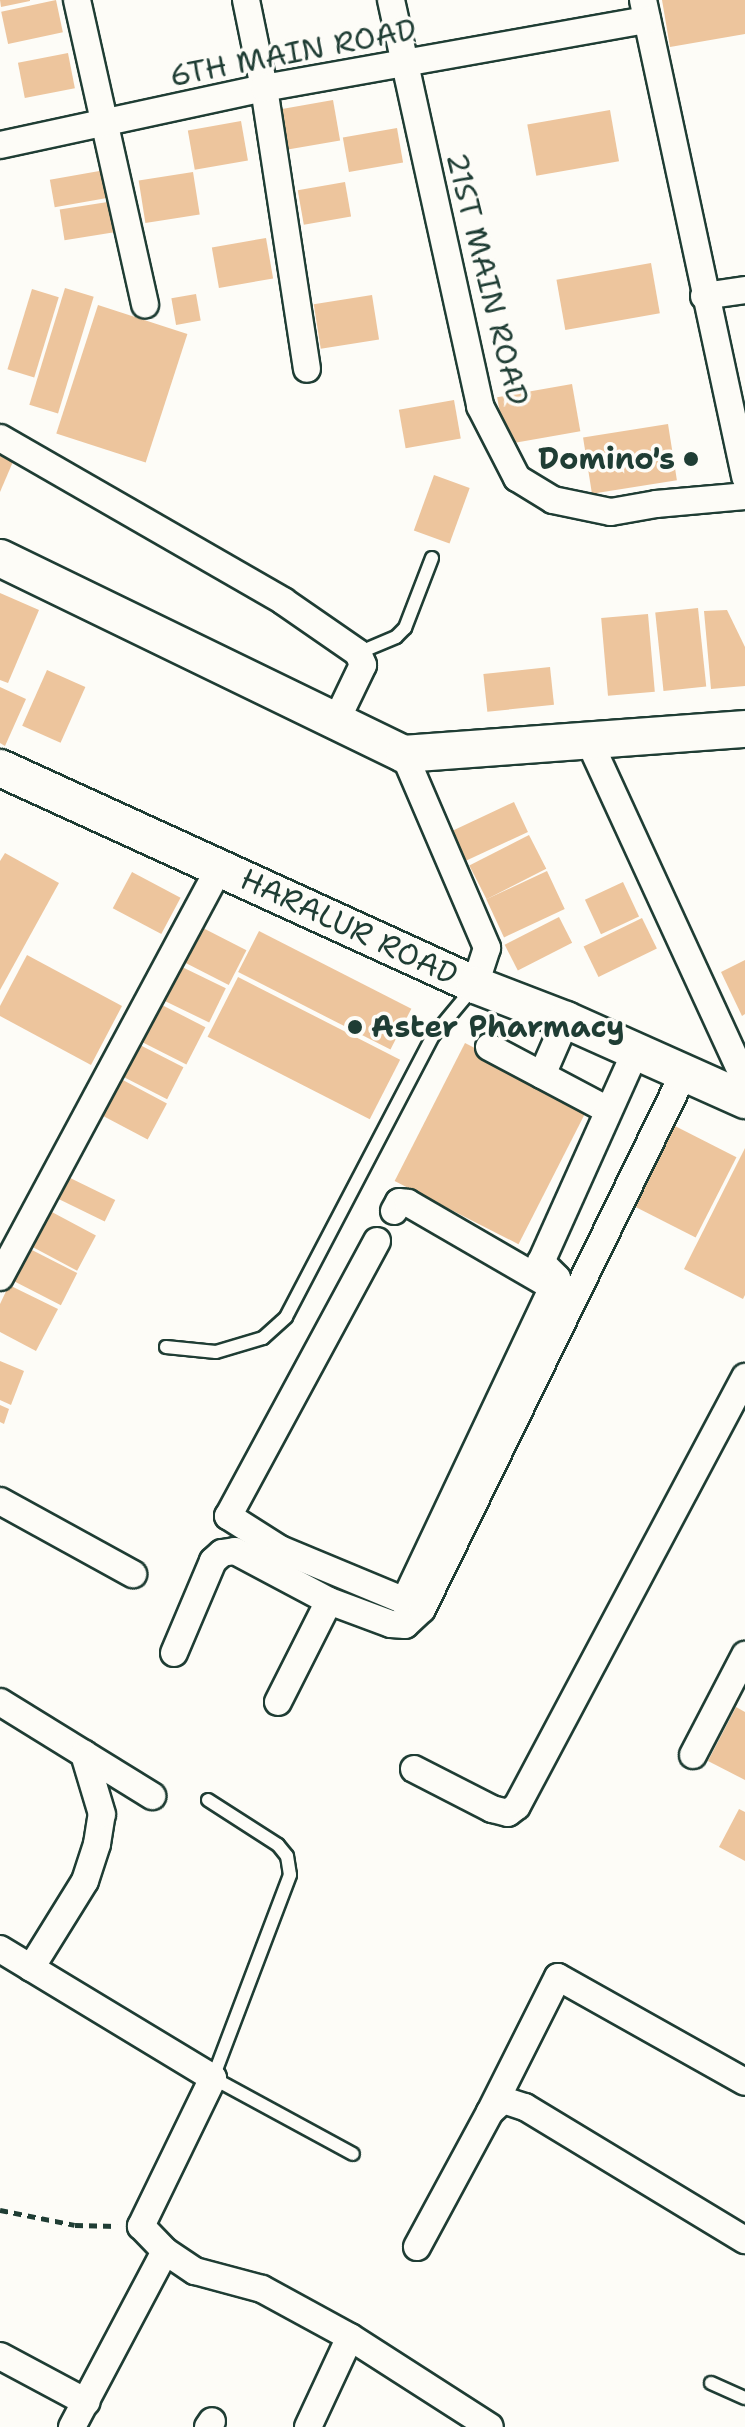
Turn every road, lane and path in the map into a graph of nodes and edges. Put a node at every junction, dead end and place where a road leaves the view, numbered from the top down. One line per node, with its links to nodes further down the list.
1 (77, 0): 7 (street)
2 (246, 0): 6 (street)
3 (391, 0): 5 (street, 21ST MAIN ROAD)
4 (645, 10): 5 (street, 6TH MAIN ROAD); 10 (street)
5 (404, 64): 6 (street, 6TH MAIN ROAD); 15 (street, 21ST MAIN ROAD)
6 (264, 88): 7 (street, 6TH MAIN ROAD); 12 (street)
7 (103, 123): 8 (street, 6TH MAIN ROAD); 11 (street)
8 (0, 145)
9 (745, 290): 10 (street)
10 (704, 296): 14 (street)
11 (145, 304)
12 (307, 369)
13 (0, 438): 18 (street)
14 (745, 477)
15 (745, 496)
16 (0, 558): 19 (street)
17 (432, 558): 18 (lane)
18 (358, 653): 19 (street)
19 (337, 719): 22 (street)
20 (745, 729): 21 (street)
21 (589, 741): 22 (street); 31 (street)
22 (404, 754): 25 (street)
23 (0, 768): 24 (street, HARALUR ROAD)
24 (220, 866): 25 (street, HARALUR ROAD); 36 (street)
25 (475, 985): 26 (street, HARALUR ROAD); 38 (lane)
26 (566, 1020): 28 (street, HARALUR ROAD); 30 (street)
27 (489, 1047): 30 (street)
28 (636, 1051): 29 (street, HARALUR ROAD); 33 (street)
29 (684, 1073): 32 (street, HARALUR ROAD); 43 (street)
30 (542, 1075): 33 (street)
31 (745, 1080)
32 (745, 1100)
33 (608, 1110): 37 (street)
34 (394, 1211): 37 (street)
35 (377, 1241): 43 (street)
36 (0, 1277)
37 (553, 1287): 43 (street)
38 (166, 1347)
39 (745, 1377): 50 (street)
40 (0, 1501): 41 (street)
41 (133, 1574)
42 (329, 1601): 43 (street); 44 (street); 47 (street)
43 (413, 1605)
44 (174, 1653)
45 (745, 1655): 49 (street)
46 (0, 1702): 48 (street)
47 (278, 1702)
48 (84, 1754): 51 (street); 54 (street)
49 (693, 1755)
50 (414, 1769)
51 (152, 1796)
52 (208, 1800): 55 (lane)
53 (0, 1949): 54 (street)
54 (31, 1968): 55 (street)
55 (213, 2078): 58 (lane); 60 (street)
56 (745, 2082): 57 (street)
57 (490, 2112): 61 (street); 62 (street)
58 (353, 2154)
59 (0, 2210): 60 (path)
60 (141, 2226): 63 (street)
61 (745, 2240)
62 (417, 2247)
63 (165, 2251): 64 (street); 68 (street)
64 (350, 2337): 70 (street); 71 (street)
65 (0, 2356): 68 (street)
66 (711, 2383): 67 (lane)
67 (745, 2398)
68 (86, 2402): 69 (street)
69 (72, 2427)
70 (308, 2427)
71 (490, 2427)

